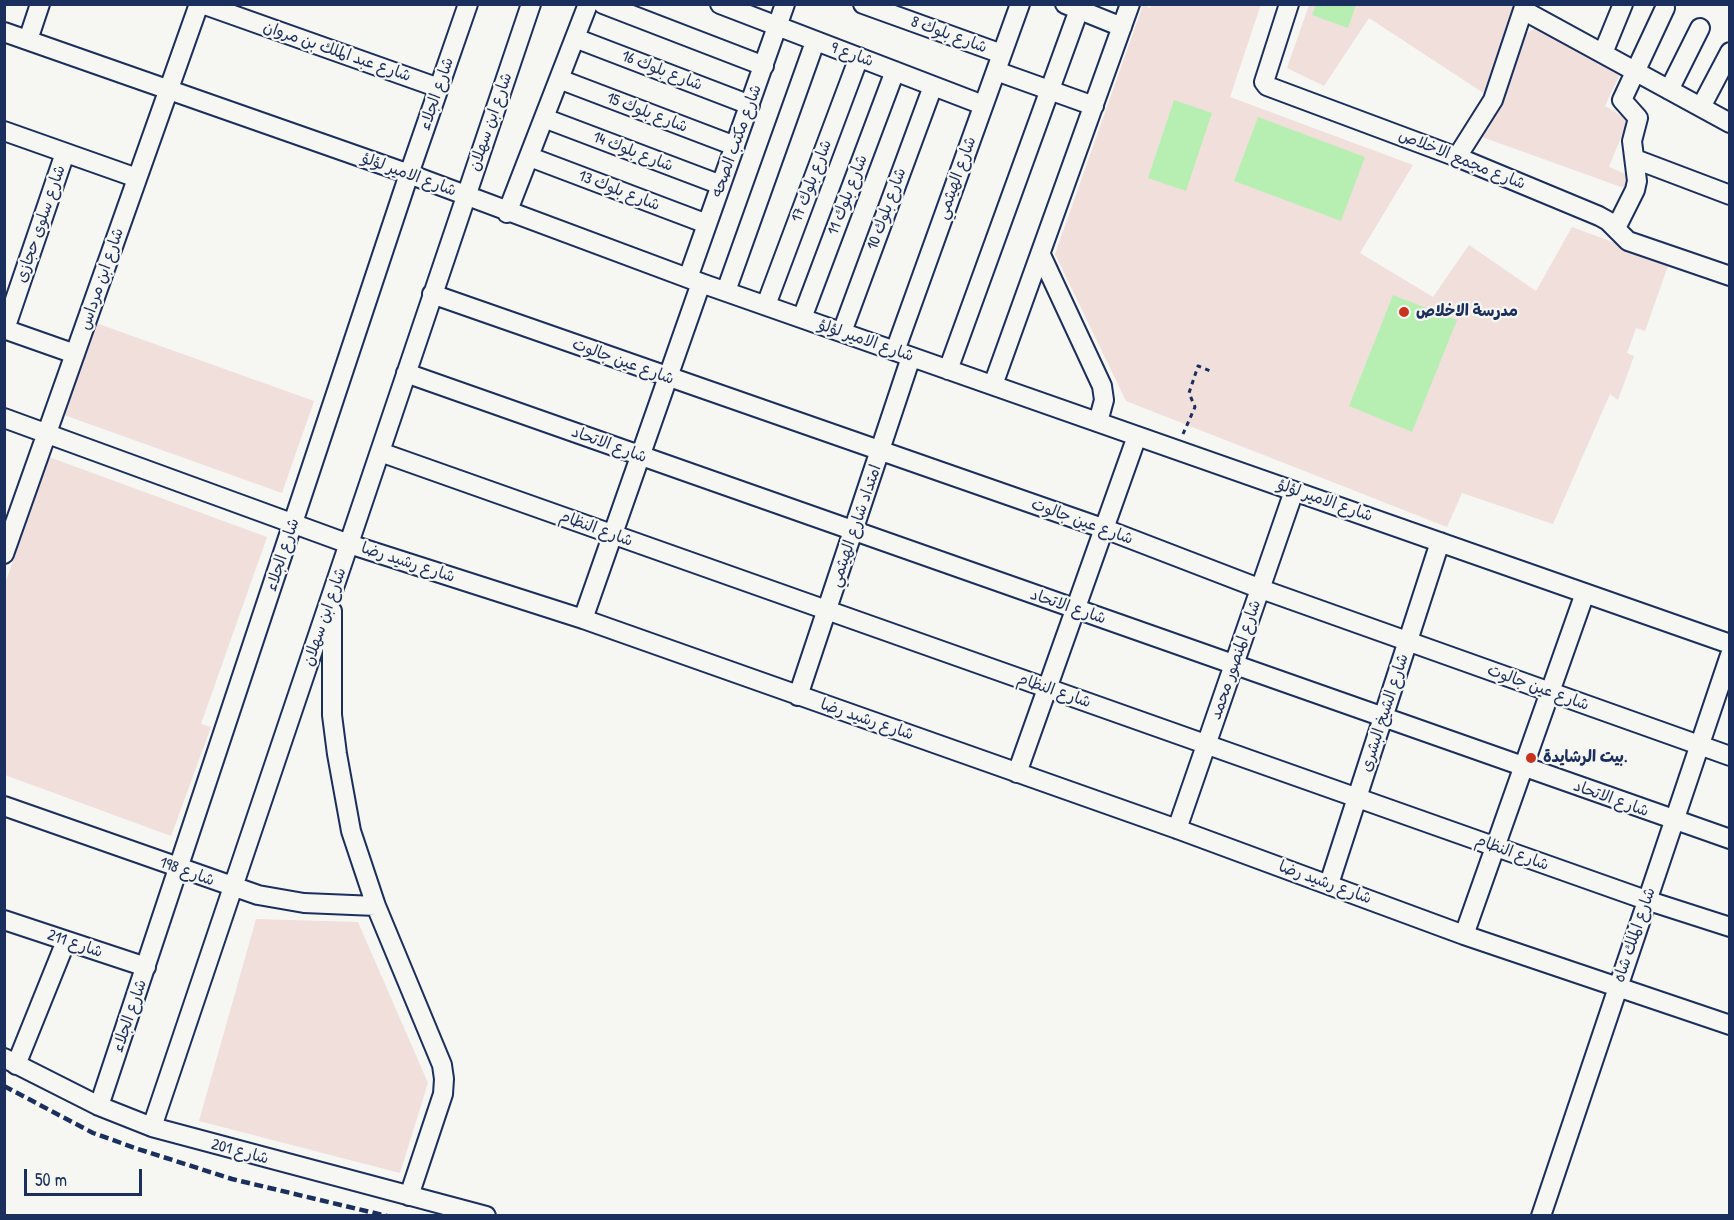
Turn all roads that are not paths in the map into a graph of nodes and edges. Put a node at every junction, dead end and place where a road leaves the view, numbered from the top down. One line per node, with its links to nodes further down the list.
1 (40, 4): 22 (street)
2 (200, 4): 33 (street, شارع عبد الملك بن مروان); 34 (street, شارع ابن مرداس)
3 (468, 4): 33 (street, شارع الجلاء)
4 (531, 4): 53 (street, شارع ابن سهلان)
5 (588, 4): 21 (street)
6 (603, 4): 28 (street)
7 (720, 4): 17 (street, شارع 9)
8 (785, 4): 17 (street, شارع مكتب الصحه)
9 (863, 4): 27 (street, شارع بلوك 8)
10 (1130, 4): 18 (street)
11 (1289, 4): 47 (street, شارع مجمع الاخلاص)
12 (1623, 4): 25 (street)
13 (1014, 6): 27 (street, شارع الهيثمي)
14 (1075, 6): 18 (street); 35 (street)
15 (1524, 7): 25 (street); 47 (street)
16 (1665, 8): 30 (street)
17 (778, 26): 23 (street, شارع 9); 28 (street, شارع مكتب الصحه)
18 (1122, 27): 39 (street)
19 (1700, 28): 36 (street)
20 (4, 32): 22 (street, شارع الامير لؤلؤ)
21 (575, 38): 31 (street); 37 (street, شارع بلوك 16)
22 (27, 40): 34 (street, شارع الامير لؤلؤ)
23 (815, 42): 26 (street, شارع 9); 60 (street)
24 (1730, 52): 40 (street)
25 (1603, 54): 30 (street)
26 (859, 57): 29 (street, شارع 9); 62 (street, شارع بلوك 17)
27 (999, 62): 35 (street, شارع بلوك 8); 38 (street, شارع الهيثمي)
28 (764, 66): 37 (street, شارع مكتب الصحه)
29 (895, 71): 32 (street, شارع 9); 63 (street, شارع بلوك 11)
30 (1635, 71): 36 (street); 48 (street)
31 (559, 79): 41 (street); 44 (street, شارع بلوك 15)
32 (933, 86): 38 (street, شارع 9); 65 (street, شارع بلوك 10)
33 (439, 88): 49 (street, شارع الجلاء)
34 (169, 90): 49 (street, شارع الامير لؤلؤ); 50 (street, شارع ابن مرداس)
35 (1050, 90): 39 (street, شارع بلوك 8); 68 (street)
36 (1669, 90): 40 (street)
37 (750, 105): 44 (street, شارع مكتب الصحه)
38 (984, 105): 67 (street, شارع الهيثمي)
39 (1094, 106): 57 (street)
40 (1701, 107): 42 (street)
41 (544, 118): 46 (street); 51 (street, شارع بلوك 14)
42 (1730, 123)
43 (4, 131): 45 (street)
44 (735, 146): 51 (street, شارع مكتب الصحه)
45 (65, 153): 50 (street); 64 (street, شارع سلوى حجازى)
46 (530, 157): 54 (street); 55 (street, شارع بلوك 13)
47 (1457, 157): 56 (street, شارع مجمع الاخلاص)
48 (1635, 159): 52 (street); 56 (street)
49 (409, 174): 53 (street, شارع الامير لؤلؤ); 81 (street, شارع الجلاء)
50 (137, 178): 66 (street, شارع ابن مرداس)
51 (721, 185): 55 (street, شارع مكتب الصحه)
52 (1730, 195)
53 (466, 197): 54 (street, شارع الامير لؤلؤ); 61 (street, شارع ابن سهلان)
54 (507, 213): 59 (street, شارع الامير لؤلؤ)
55 (708, 224): 59 (street, شارع مكتب الصحه)
56 (1616, 228): 58 (street, شارع مجمع الاخلاص)
57 (1041, 255): 71 (street); 73 (street)
58 (1730, 276)
59 (694, 280): 60 (street, شارع الامير لؤلؤ); 70 (street, شارع مكتب الصحه)
60 (726, 291): 62 (street, شارع الامير لؤلؤ)
61 (432, 294): 69 (street, شارع ابن سهلان); 70 (street, شارع عين جالوت)
62 (766, 305): 63 (street, شارع الامير لؤلؤ)
63 (802, 318): 65 (street, شارع الامير لؤلؤ)
64 (5, 329): 66 (street)
65 (842, 332): 67 (street, شارع الامير لؤلؤ)
66 (75, 354): 74 (street, شارع ابن مرداس)
67 (903, 354): 68 (street, شارع الامير لؤلؤ); 77 (street, امتداد شارع الهيثمي)
68 (948, 370): 71 (street, شارع الامير لؤلؤ)
69 (406, 373): 76 (street, شارع ابن سهلان); 78 (street, شارع الاتحاد)
70 (669, 378): 77 (street, شارع عين جالوت); 78 (street, شارع مكتب الصحه)
71 (993, 385): 73 (street, شارع الامير لؤلؤ)
72 (4, 418): 74 (street, شارع رشيد رضا)
73 (1098, 422): 75 (street, شارع الامير لؤلؤ)
74 (46, 433): 80 (street, شارع ابن مرداس); 81 (street, شارع رشيد رضا)
75 (1137, 436): 79 (street, شارع الامير لؤلؤ); 82 (street)
76 (380, 452): 84 (street, شارع النظام); 86 (street, شارع ابن سهلان)
77 (881, 452): 82 (street, شارع عين جالوت); 83 (street, امتداد شارع الهيثمي)
78 (641, 456): 83 (street, شارع الاتحاد); 84 (street, شارع مكتب الصحه)
79 (1294, 491): 85 (street, شارع الامير لؤلؤ); 88 (street, شارع المنصور محمد)
80 (10, 520): 87 (street, شارع ابن مرداس)
81 (293, 524): 86 (street, شارع رشيد رضا); 113 (street, شارع الجلاء)
82 (1105, 529): 88 (street, شارع عين جالوت); 91 (street)
83 (854, 532): 91 (street, شارع الاتحاد); 92 (street, امتداد شارع الهيثمي)
84 (613, 535): 92 (street, شارع النظام); 93 (street, شارع مكتب الصحه)
85 (1440, 542): 89 (street, شارع الامير لؤلؤ); 94 (street, شارع الشيخ البشرى)
86 (349, 544): 90 (street, شارع ابن سهلان); 93 (street, شارع رشيد رضا)
87 (4, 554)
88 (1261, 589): 94 (street, شارع عين جالوت); 97 (street, شارع المنصور محمد)
89 (1585, 593): 95 (street, شارع الامير لؤلؤ); 99 (street)
90 (332, 597): 115 (street, شارع ابن سهلان); 117 (street)
91 (1076, 610): 97 (street, شارع الاتحاد); 98 (street)
92 (827, 611): 98 (street, شارع النظام); 100 (street, امتداد شارع الهيثمي)
93 (583, 619): 100 (street, شارع رشيد رضا)
94 (1409, 641): 99 (street, شارع عين جالوت); 101 (street, شارع الشيخ البشرى)
95 (1730, 644)
96 (1730, 655): 103 (street, شارع الملك شاه)
97 (1235, 663): 101 (street, شارع الاتحاد); 102 (street, شارع المنصور محمد)
98 (1048, 689): 102 (street, شارع النظام); 106 (street)
99 (1551, 693): 103 (street, شارع عين جالوت); 105 (street)
100 (798, 696): 106 (street, شارع رشيد رضا)
101 (1384, 718): 105 (street, شارع الاتحاد); 107 (street, شارع الشيخ البشرى)
102 (1207, 744): 107 (street, شارع النظام); 110 (street, شارع المنصور محمد)
103 (1699, 745): 104 (street, شارع عين جالوت); 109 (street, شارع الملك شاه)
104 (1730, 756)
105 (1524, 768): 109 (street, شارع الاتحاد); 112 (street)
106 (1017, 773): 110 (street, شارع رشيد رضا)
107 (1357, 798): 112 (street, شارع النظام); 114 (street, شارع الشيخ البشرى)
108 (4, 806): 113 (street, شارع 198)
109 (1673, 821): 111 (street, شارع الاتحاد); 116 (street, شارع الملك شاه)
110 (1177, 829): 114 (street, شارع رشيد رضا)
111 (1730, 839)
112 (1496, 847): 116 (street, شارع النظام); 120 (street)
113 (180, 869): 115 (street, شارع 198); 122 (street, شارع الجلاء)
114 (1329, 884): 120 (street, شارع رشيد رضا)
115 (233, 888): 117 (street, شارع 198); 127 (street, شارع ابن سهلان)
116 (1646, 900): 119 (street, شارع النظام); 123 (street, شارع الملك شاه)
117 (376, 906): 128 (street)
118 (4, 920): 121 (street, شارع 211)
119 (1730, 927)
120 (1464, 935): 123 (street, شارع رشيد رضا)
121 (66, 941): 122 (street, شارع 211); 125 (street)
122 (146, 968): 126 (street, شارع الجلاء)
123 (1617, 988): 124 (street, شارع رشيد رضا); 130 (street, شارع الملك شاه)
124 (1730, 1025)
125 (10, 1062): 126 (street, شارع 201)
126 (99, 1106): 127 (street, شارع 201)
127 (152, 1127): 128 (street, شارع 201)
128 (409, 1196): 129 (street, شارع 201)
129 (486, 1215)
130 (1542, 1215)

